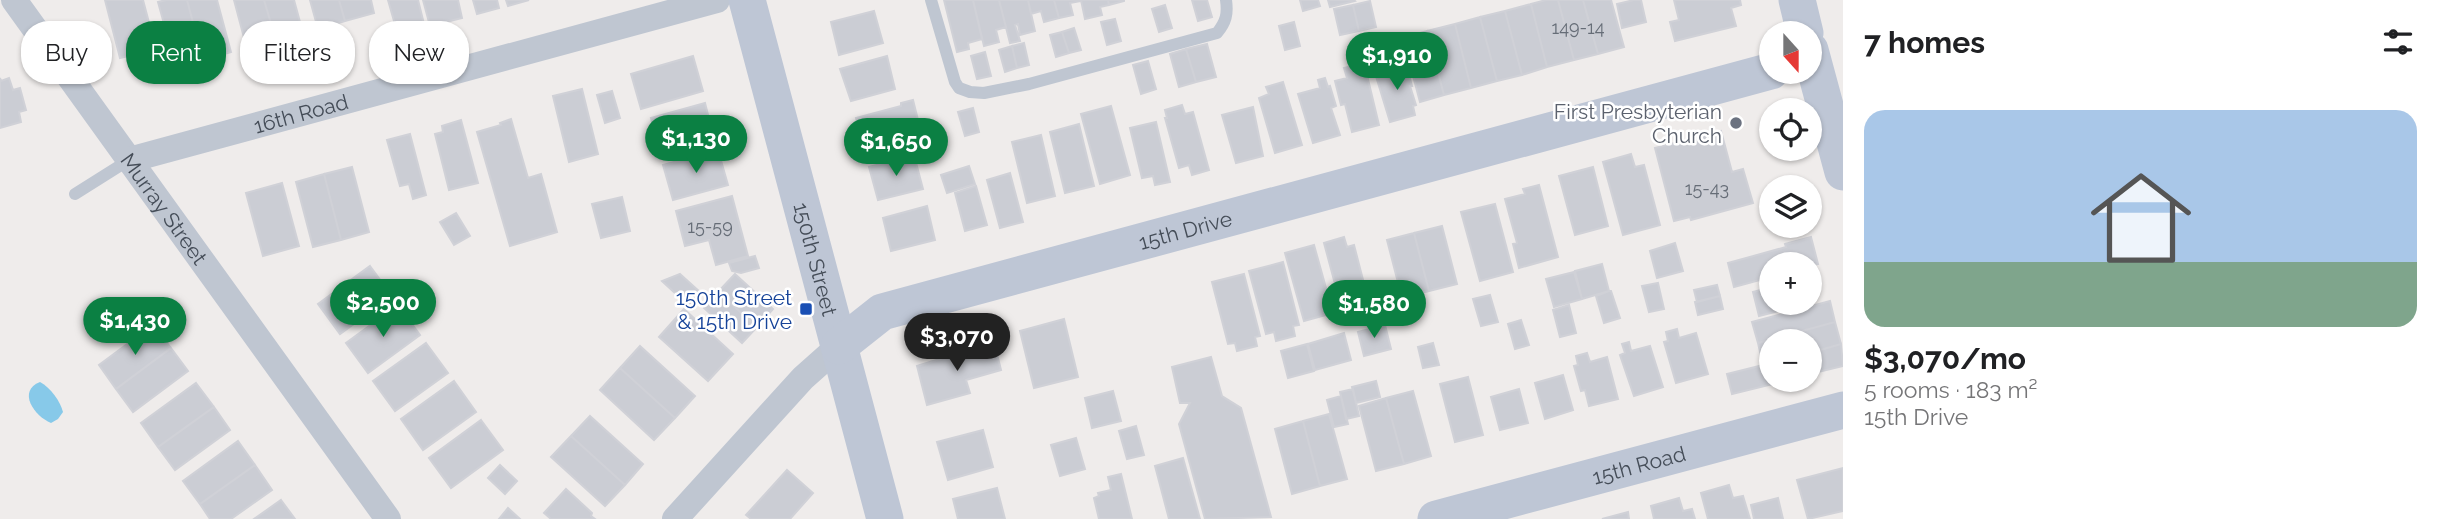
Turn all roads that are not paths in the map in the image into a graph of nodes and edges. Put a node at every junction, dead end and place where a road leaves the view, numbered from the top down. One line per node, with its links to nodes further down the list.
1 (14, 0): 10 (street, Murray Street)
2 (717, 0): 10 (street, 16th Road)
3 (747, 0): 13 (street, 150th Street)
4 (931, 0): 5 (lane)
5 (1226, 0)
6 (1797, 0): 7 (street)
7 (1805, 21)
8 (1759, 74): 13 (street, 15th Drive)
9 (1822, 78): 11 (street)
10 (129, 159): 12 (lane); 15 (street, Murray Street)
11 (1843, 172)
12 (75, 194)
13 (839, 346): 16 (street, 15th Drive); 17 (street, 150th Street)
14 (1843, 410): 18 (street, 15th Road)
15 (388, 519)
16 (675, 519)
17 (885, 519)
18 (1436, 519)

